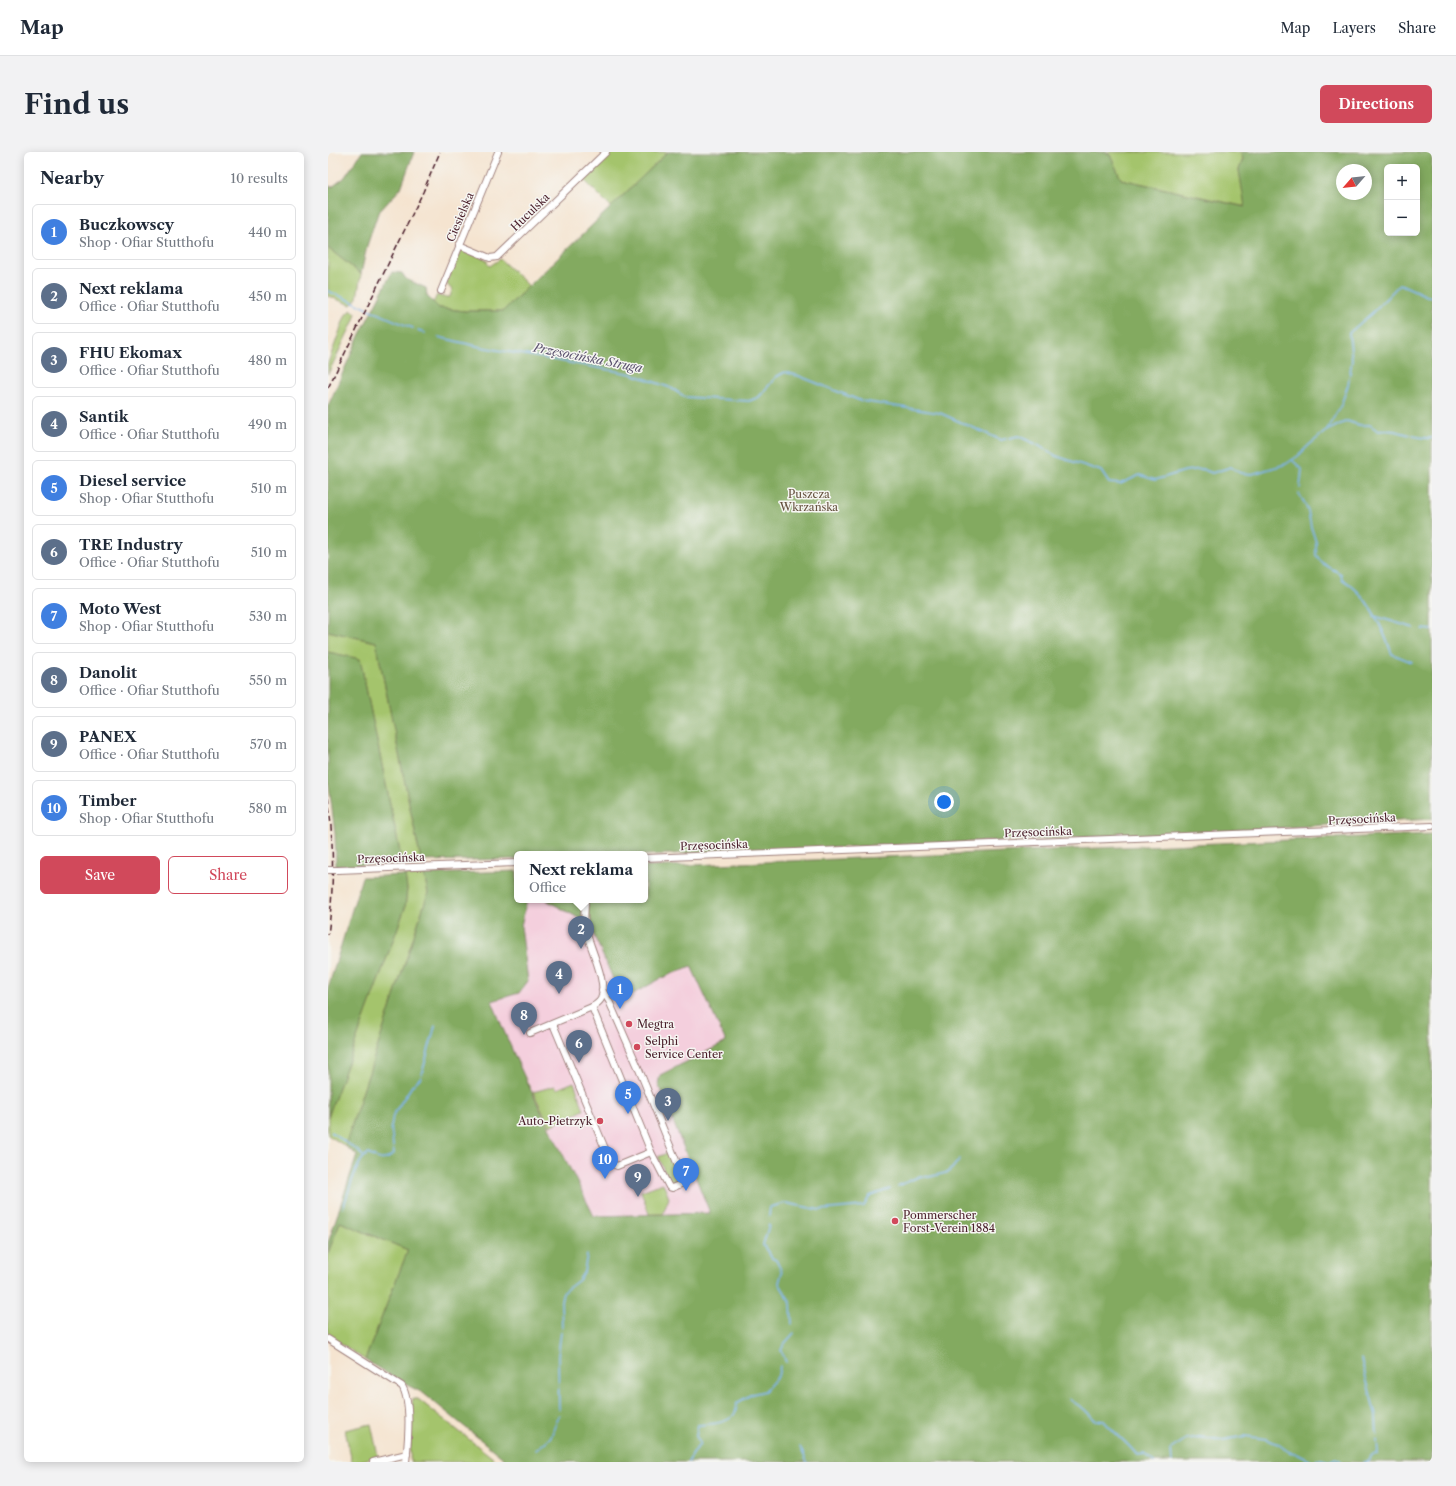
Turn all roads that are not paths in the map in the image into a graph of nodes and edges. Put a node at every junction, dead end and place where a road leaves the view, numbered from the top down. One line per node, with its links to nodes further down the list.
1 (498, 152): 3 (street, Ciesielska)
2 (606, 152): 3 (street, Huculska)
3 (459, 245): 4 (street, Ciesielska)
4 (441, 291)
5 (1432, 826): 6 (street, Przęsocińska)
6 (648, 858)
7 (514, 863): 8 (street, Przęsocińska, bridge)
8 (328, 870)
9 (585, 903): 10 (street)
10 (602, 990): 11 (street); 14 (street)
11 (592, 1007): 12 (street); 14 (street)
12 (553, 1024): 13 (street); 14 (street)
13 (530, 1033)
14 (652, 1152)
15 (328, 1339): 16 (street)
16 (407, 1454): 17 (street); 18 (street)
17 (373, 1462)
18 (406, 1462)

